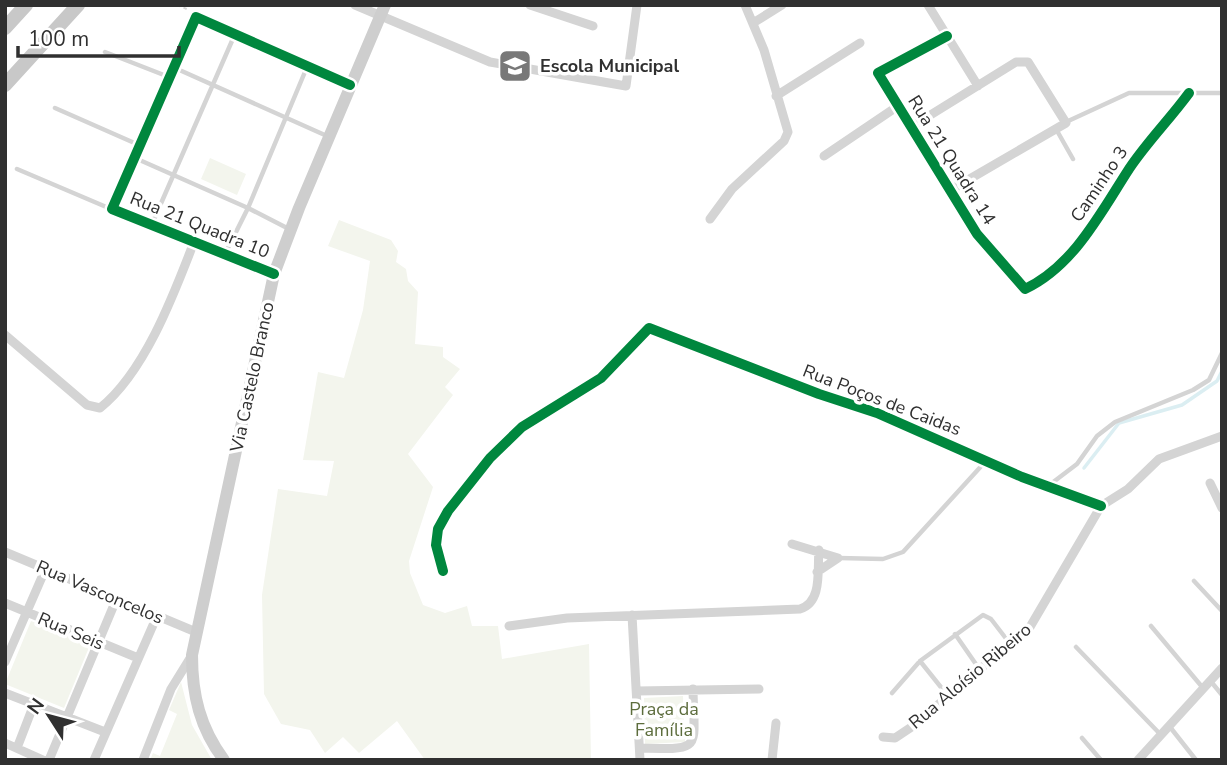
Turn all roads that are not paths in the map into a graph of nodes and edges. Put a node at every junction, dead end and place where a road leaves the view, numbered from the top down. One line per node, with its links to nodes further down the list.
1 (26, 5): 13 (main road)
2 (78, 5): 21 (main road)
3 (355, 5): 10 (street)
4 (385, 5): 10 (main road, Via Castelo Branco)
5 (530, 5): 12 (street)
6 (637, 5): 10 (street)
7 (745, 5): 11 (street)
8 (782, 5): 11 (street)
9 (929, 5): 15 (street)
10 (380, 18): 23 (main road, Via Castelo Branco)
11 (753, 23): 27 (street)
12 (593, 26)
13 (5, 28)
14 (235, 34): 18 (street); 19 (street); 22 (lane)
15 (947, 36): 24 (street); 28 (street, Rua 21 Quadra 14)
16 (860, 43): 27 (street)
17 (104, 52): 20 (lane)
18 (307, 66): 23 (street); 30 (lane)
19 (174, 68): 20 (street); 22 (lane)
20 (170, 77): 35 (street)
21 (5, 85)
22 (213, 85): 30 (lane); 40 (lane)
23 (350, 85): 34 (main road, Via Castelo Branco)
24 (978, 86): 31 (street); 32 (street)
25 (1189, 93): 26 (lane); 31 (lane); 49 (street, Caminho 3)
26 (1222, 93)
27 (776, 96): 44 (street)
28 (898, 106): 32 (street, Rua 21 Quadra 14); 36 (street)
29 (55, 108): 35 (lane)
30 (285, 117): 34 (lane); 42 (lane)
31 (1066, 122): 33 (street)
32 (911, 127): 41 (street, Rua 21 Quadra 14)
33 (1056, 128): 38 (lane); 41 (street)
34 (328, 137): 46 (main road, Via Castelo Branco)
35 (140, 146): 37 (street)
36 (824, 156)
37 (135, 157): 40 (lane); 43 (street)
38 (1073, 159)
39 (17, 169): 43 (lane, Rua 21 Quadra 10)
40 (174, 174): 42 (lane); 45 (lane)
41 (949, 191): 49 (street, Rua 21 Quadra 14)
42 (248, 208): 46 (lane); 48 (lane)
43 (112, 209): 45 (street, Rua 21 Quadra 10)
44 (709, 219)
45 (152, 225): 47 (street, Rua 21 Quadra 10)
46 (290, 230): 50 (main road, Via Castelo Branco)
47 (194, 242): 48 (street, Rua 21 Quadra 10); 51 (street)
48 (225, 254): 50 (street, Rua 21 Quadra 10)
49 (999, 263)
50 (274, 274): 75 (main road, Via Castelo Branco)
51 (5, 335)
52 (1222, 354): 56 (lane)
53 (1222, 436): 57 (street, Rua Aloísio Ribeiro)
54 (985, 461): 56 (street, Rua Poços de Caidas); 62 (lane); 64 (street, Rua Poços de Caidas)
55 (1210, 484): 58 (street)
56 (1047, 487): 57 (street, Rua Poços de Caidas)
57 (1101, 506): 78 (street, Rua Aloísio Ribeiro)
58 (1222, 508)
59 (793, 544): 60 (street)
60 (819, 550): 62 (street); 65 (street)
61 (6, 554): 63 (street, Rua Vasconcelos)
62 (838, 558): 65 (street)
63 (45, 570): 67 (street, Rua Vasconcelos); 70 (street)
64 (443, 571)
65 (817, 572): 71 (street)
66 (1194, 581): 69 (lane)
67 (116, 600): 72 (street, Rua Vasconcelos); 77 (street)
68 (5, 603): 70 (street, Rua Seis)
69 (1222, 611)
70 (27, 612): 77 (street, Rua Seis); 83 (street)
71 (632, 615): 73 (street); 90 (street)
72 (157, 616): 75 (street, Rua Vasconcelos); 81 (street)
73 (509, 626)
74 (1151, 626): 87 (lane)
75 (196, 632): 80 (main road, Via Castelo Branco)
76 (955, 635): 78 (lane); 82 (lane); 85 (lane)
77 (98, 643): 81 (street, Rua Seis); 96 (street)
78 (1012, 645): 85 (street, Rua Aloísio Ribeiro)
79 (1076, 647): 100 (lane)
80 (192, 655): 109 (street); 110 (main road, Via Castelo Branco)
81 (138, 658): 99 (street)
82 (920, 661): 92 (lane); 94 (lane)
83 (5, 662)
84 (1222, 668): 87 (street)
85 (980, 671): 94 (street, Rua Aloísio Ribeiro)
86 (1222, 684): 87 (lane)
87 (1208, 685): 93 (lane); 98 (street)
88 (759, 689): 89 (street)
89 (693, 690): 90 (street); 105 (street)
90 (637, 691): 105 (street)
91 (5, 693): 95 (street)
92 (892, 693)
93 (1222, 695)
94 (948, 696): 101 (street, Rua Aloísio Ribeiro)
95 (34, 705): 96 (street); 104 (street)
96 (68, 718): 99 (street); 107 (street)
97 (776, 723): 112 (street)
98 (1170, 727): 100 (street); 115 (lane)
99 (105, 732): 108 (street)
100 (1161, 736): 114 (street)
101 (883, 737)
102 (1082, 738): 113 (lane)
103 (5, 743): 104 (street)
104 (17, 748): 106 (street)
105 (640, 748): 111 (street)
106 (43, 760)
107 (49, 760)
108 (94, 760)
109 (143, 760)
110 (224, 760)
111 (640, 760)
112 (772, 760)
113 (1101, 760)
114 (1138, 760)
115 (1196, 760)

